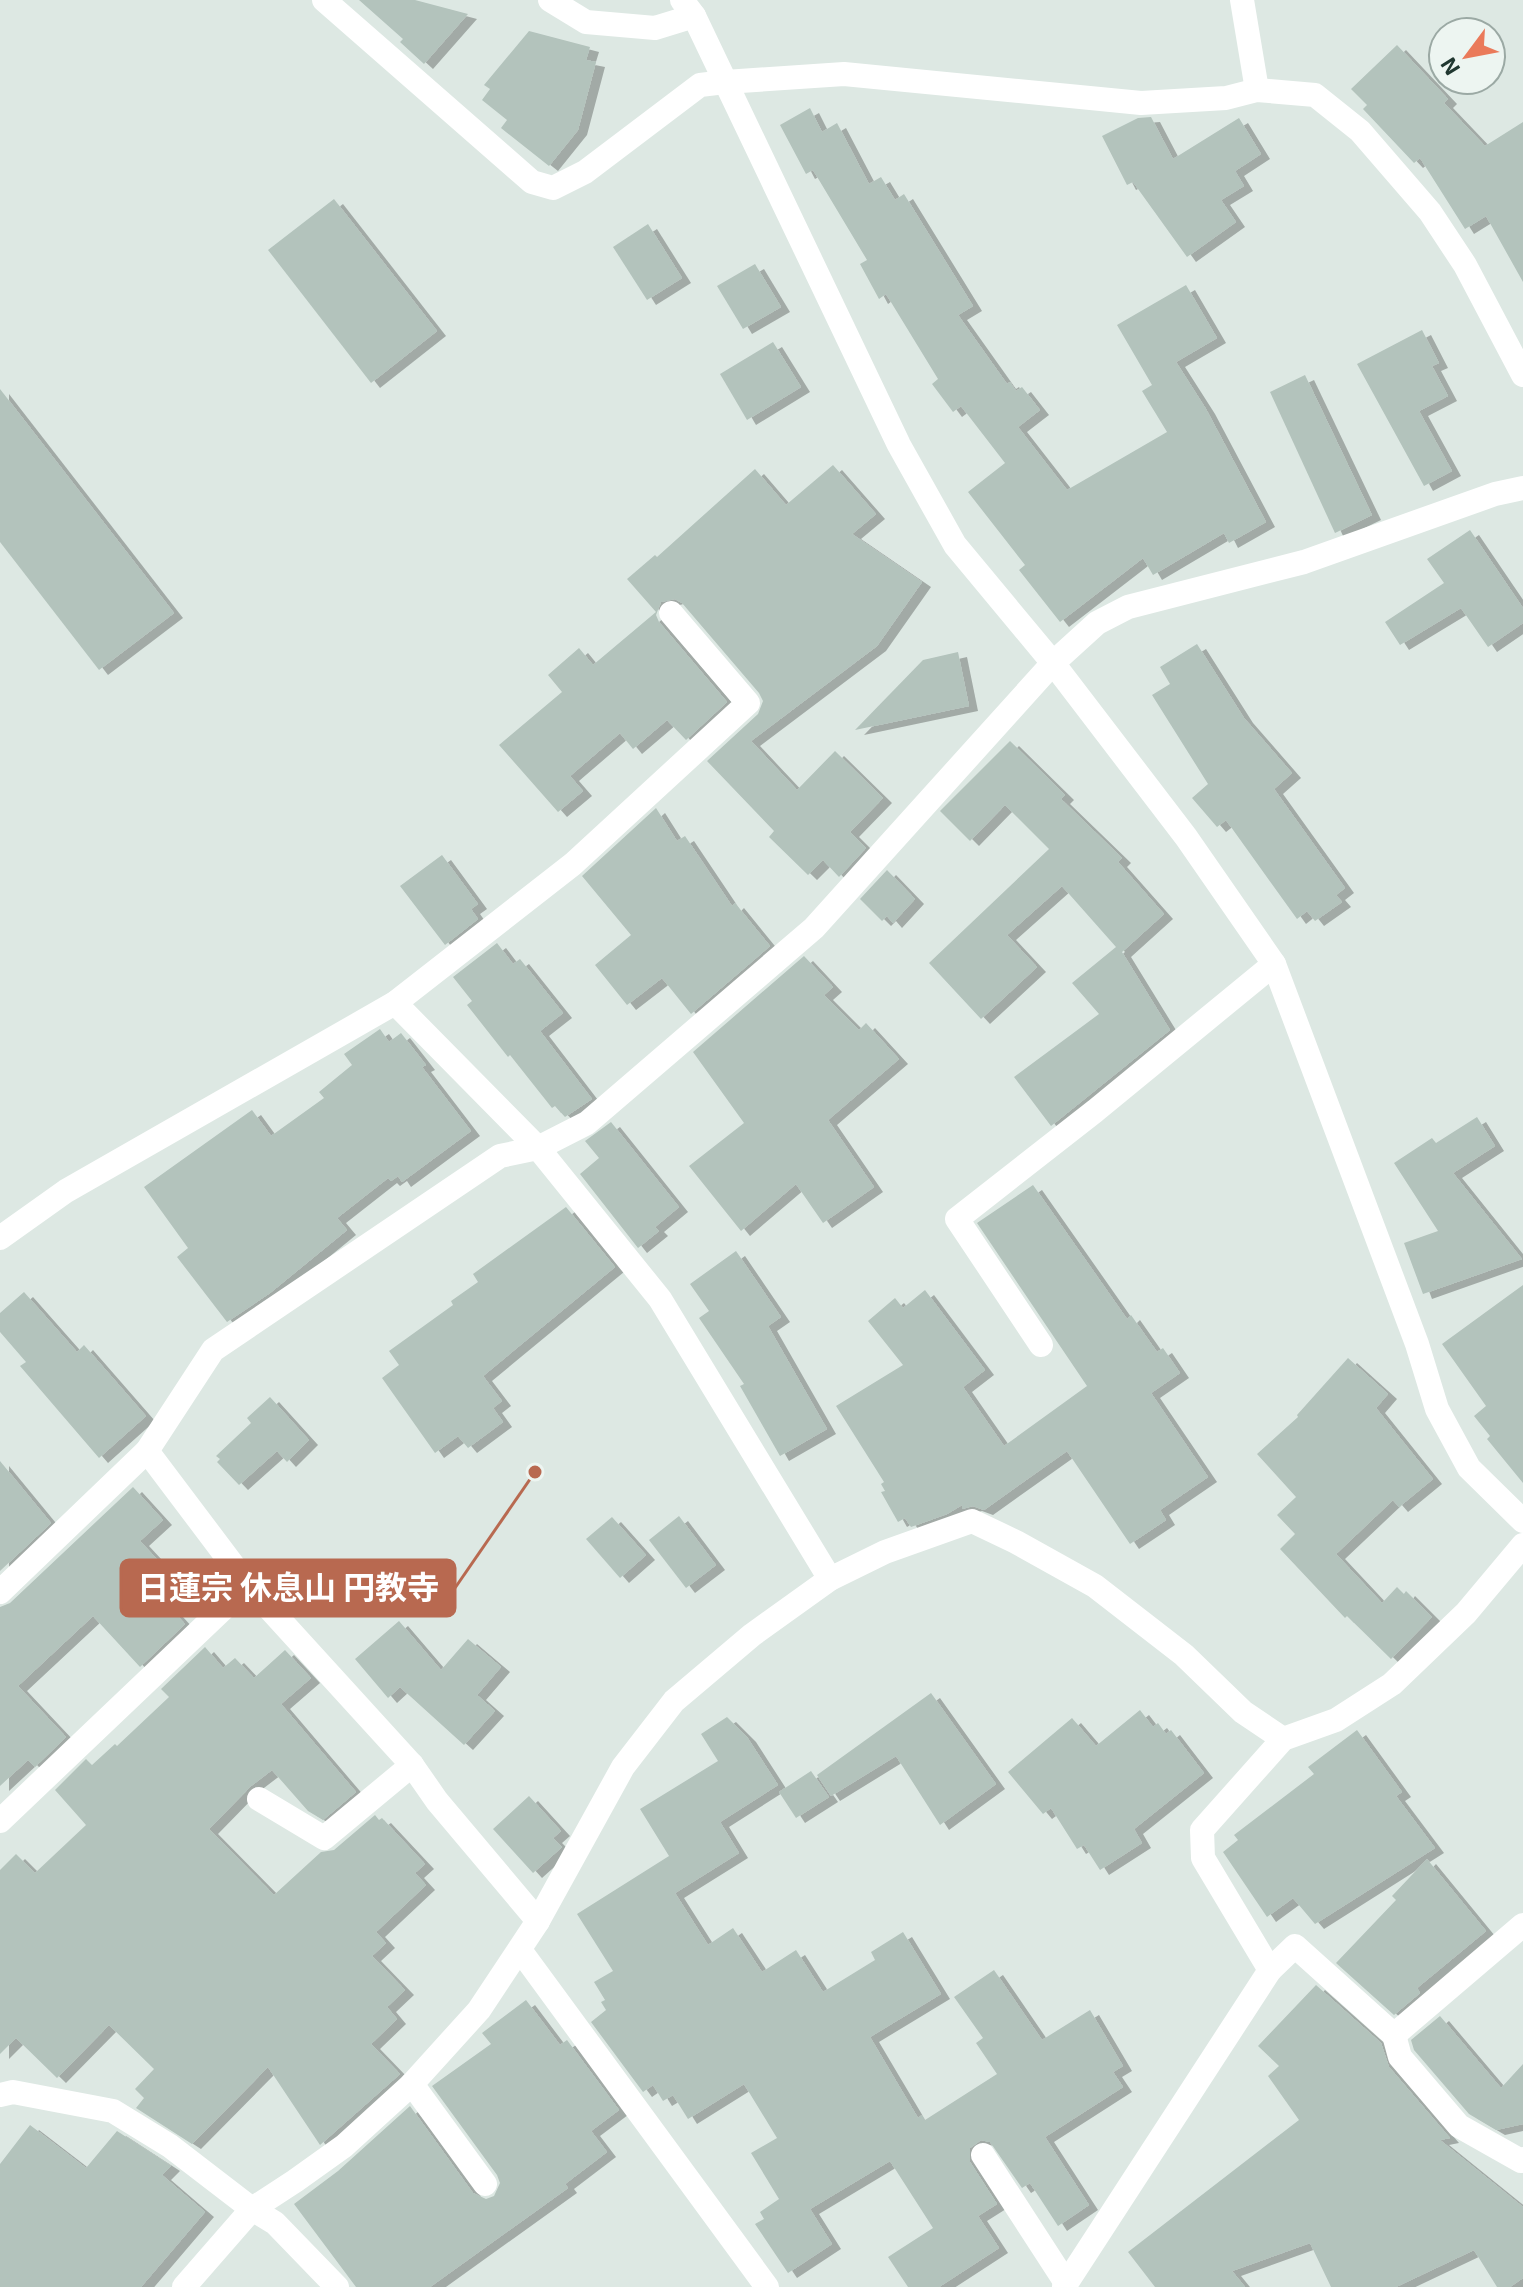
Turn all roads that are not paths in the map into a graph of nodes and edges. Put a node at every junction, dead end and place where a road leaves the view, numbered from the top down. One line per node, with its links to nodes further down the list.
1 (324, 0): 5 (street)
2 (550, 0): 4 (street)
3 (1242, 0): 6 (street)
4 (688, 8): 5 (street)
5 (725, 82): 6 (street); 10 (street)
6 (1257, 90): 7 (street)
7 (1523, 375)
8 (1523, 488): 10 (street)
9 (671, 613): 12 (street)
10 (1053, 663): 11 (street); 13 (street)
11 (1274, 964): 15 (street); 17 (street)
12 (395, 1003): 13 (street); 14 (street)
13 (538, 1148): 16 (street); 19 (street)
14 (0, 1238)
15 (1041, 1345)
16 (147, 1451): 20 (street); 21 (street)
17 (1523, 1521)
18 (1523, 1545): 22 (street)
19 (830, 1579): 22 (street); 26 (street)
20 (248, 1585): 23 (street); 25 (street)
21 (0, 1592)
22 (1283, 1739): 29 (street)
23 (412, 1765): 24 (street); 26 (street)
24 (259, 1799)
25 (0, 1821)
26 (538, 1921): 28 (street)
27 (1523, 1925): 30 (street)
28 (520, 1950): 31 (street); 40 (street)
29 (1270, 1970): 30 (street); 37 (street)
30 (1394, 2035): 34 (street)
31 (412, 2084): 35 (street); 36 (street)
32 (4, 2087): 36 (street)
33 (983, 2155): 37 (street)
34 (1523, 2159)
35 (485, 2184)
36 (252, 2209): 38 (street); 39 (street)
37 (1065, 2285)
38 (184, 2287)
39 (337, 2287)
40 (767, 2287)

